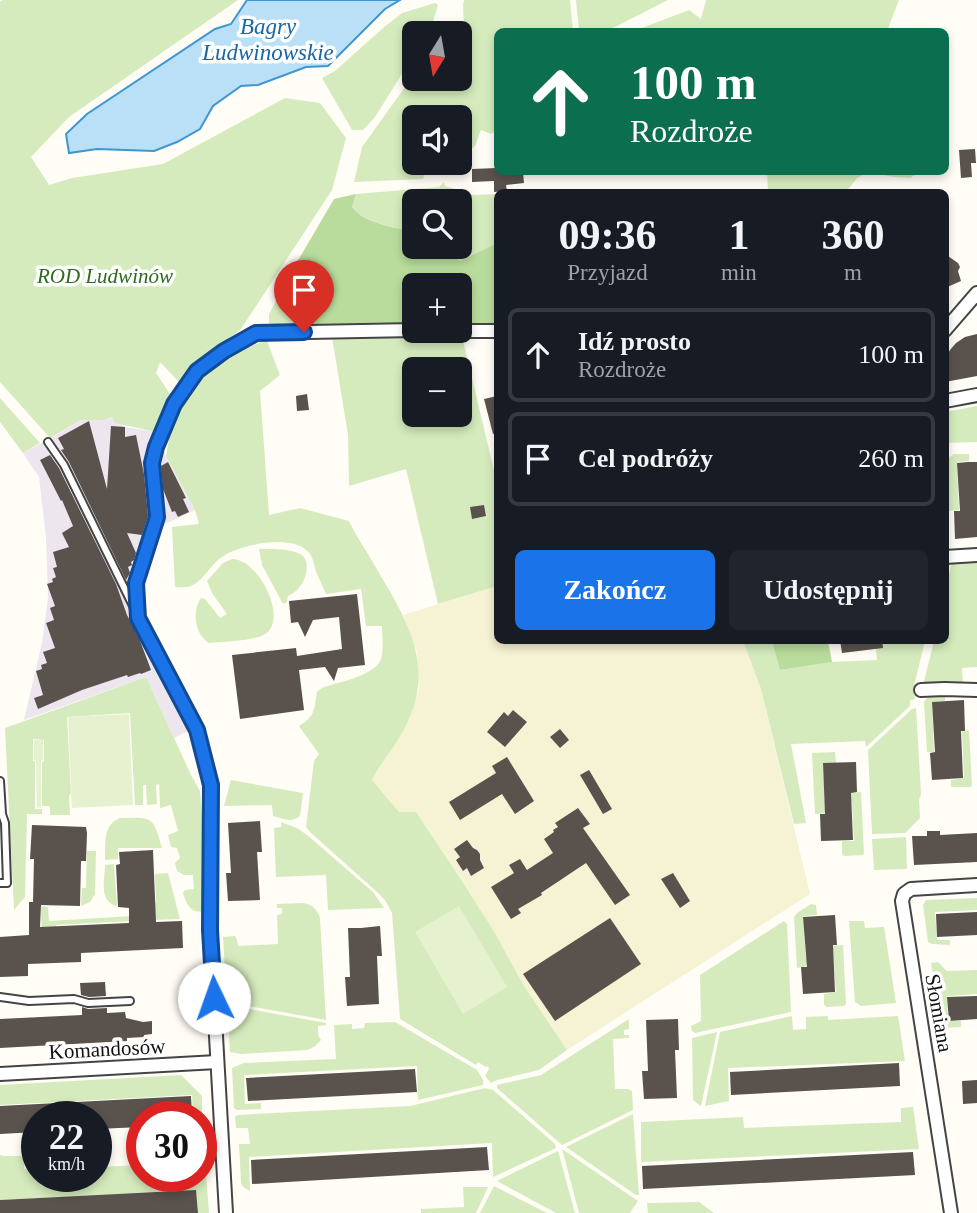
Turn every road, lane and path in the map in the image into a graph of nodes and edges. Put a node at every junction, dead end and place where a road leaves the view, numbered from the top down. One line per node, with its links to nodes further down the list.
1 (977, 293): 2 (street)
2 (949, 325)
3 (402, 330): 11 (street)
4 (472, 331): 5 (street)
5 (494, 331)
6 (977, 395): 7 (street)
7 (949, 400)
8 (48, 442): 11 (lane)
9 (977, 555): 10 (street)
10 (949, 556)
11 (138, 618): 19 (street)
12 (920, 690): 13 (street)
13 (977, 690)
14 (0, 781): 15 (lane)
15 (0, 883)
16 (977, 886): 22 (street, Słomiana)
17 (0, 997): 18 (lane)
18 (130, 1001)
19 (217, 1062): 20 (street, Komandosów); 21 (street)
20 (0, 1073)
21 (226, 1213)
22 (951, 1213)

